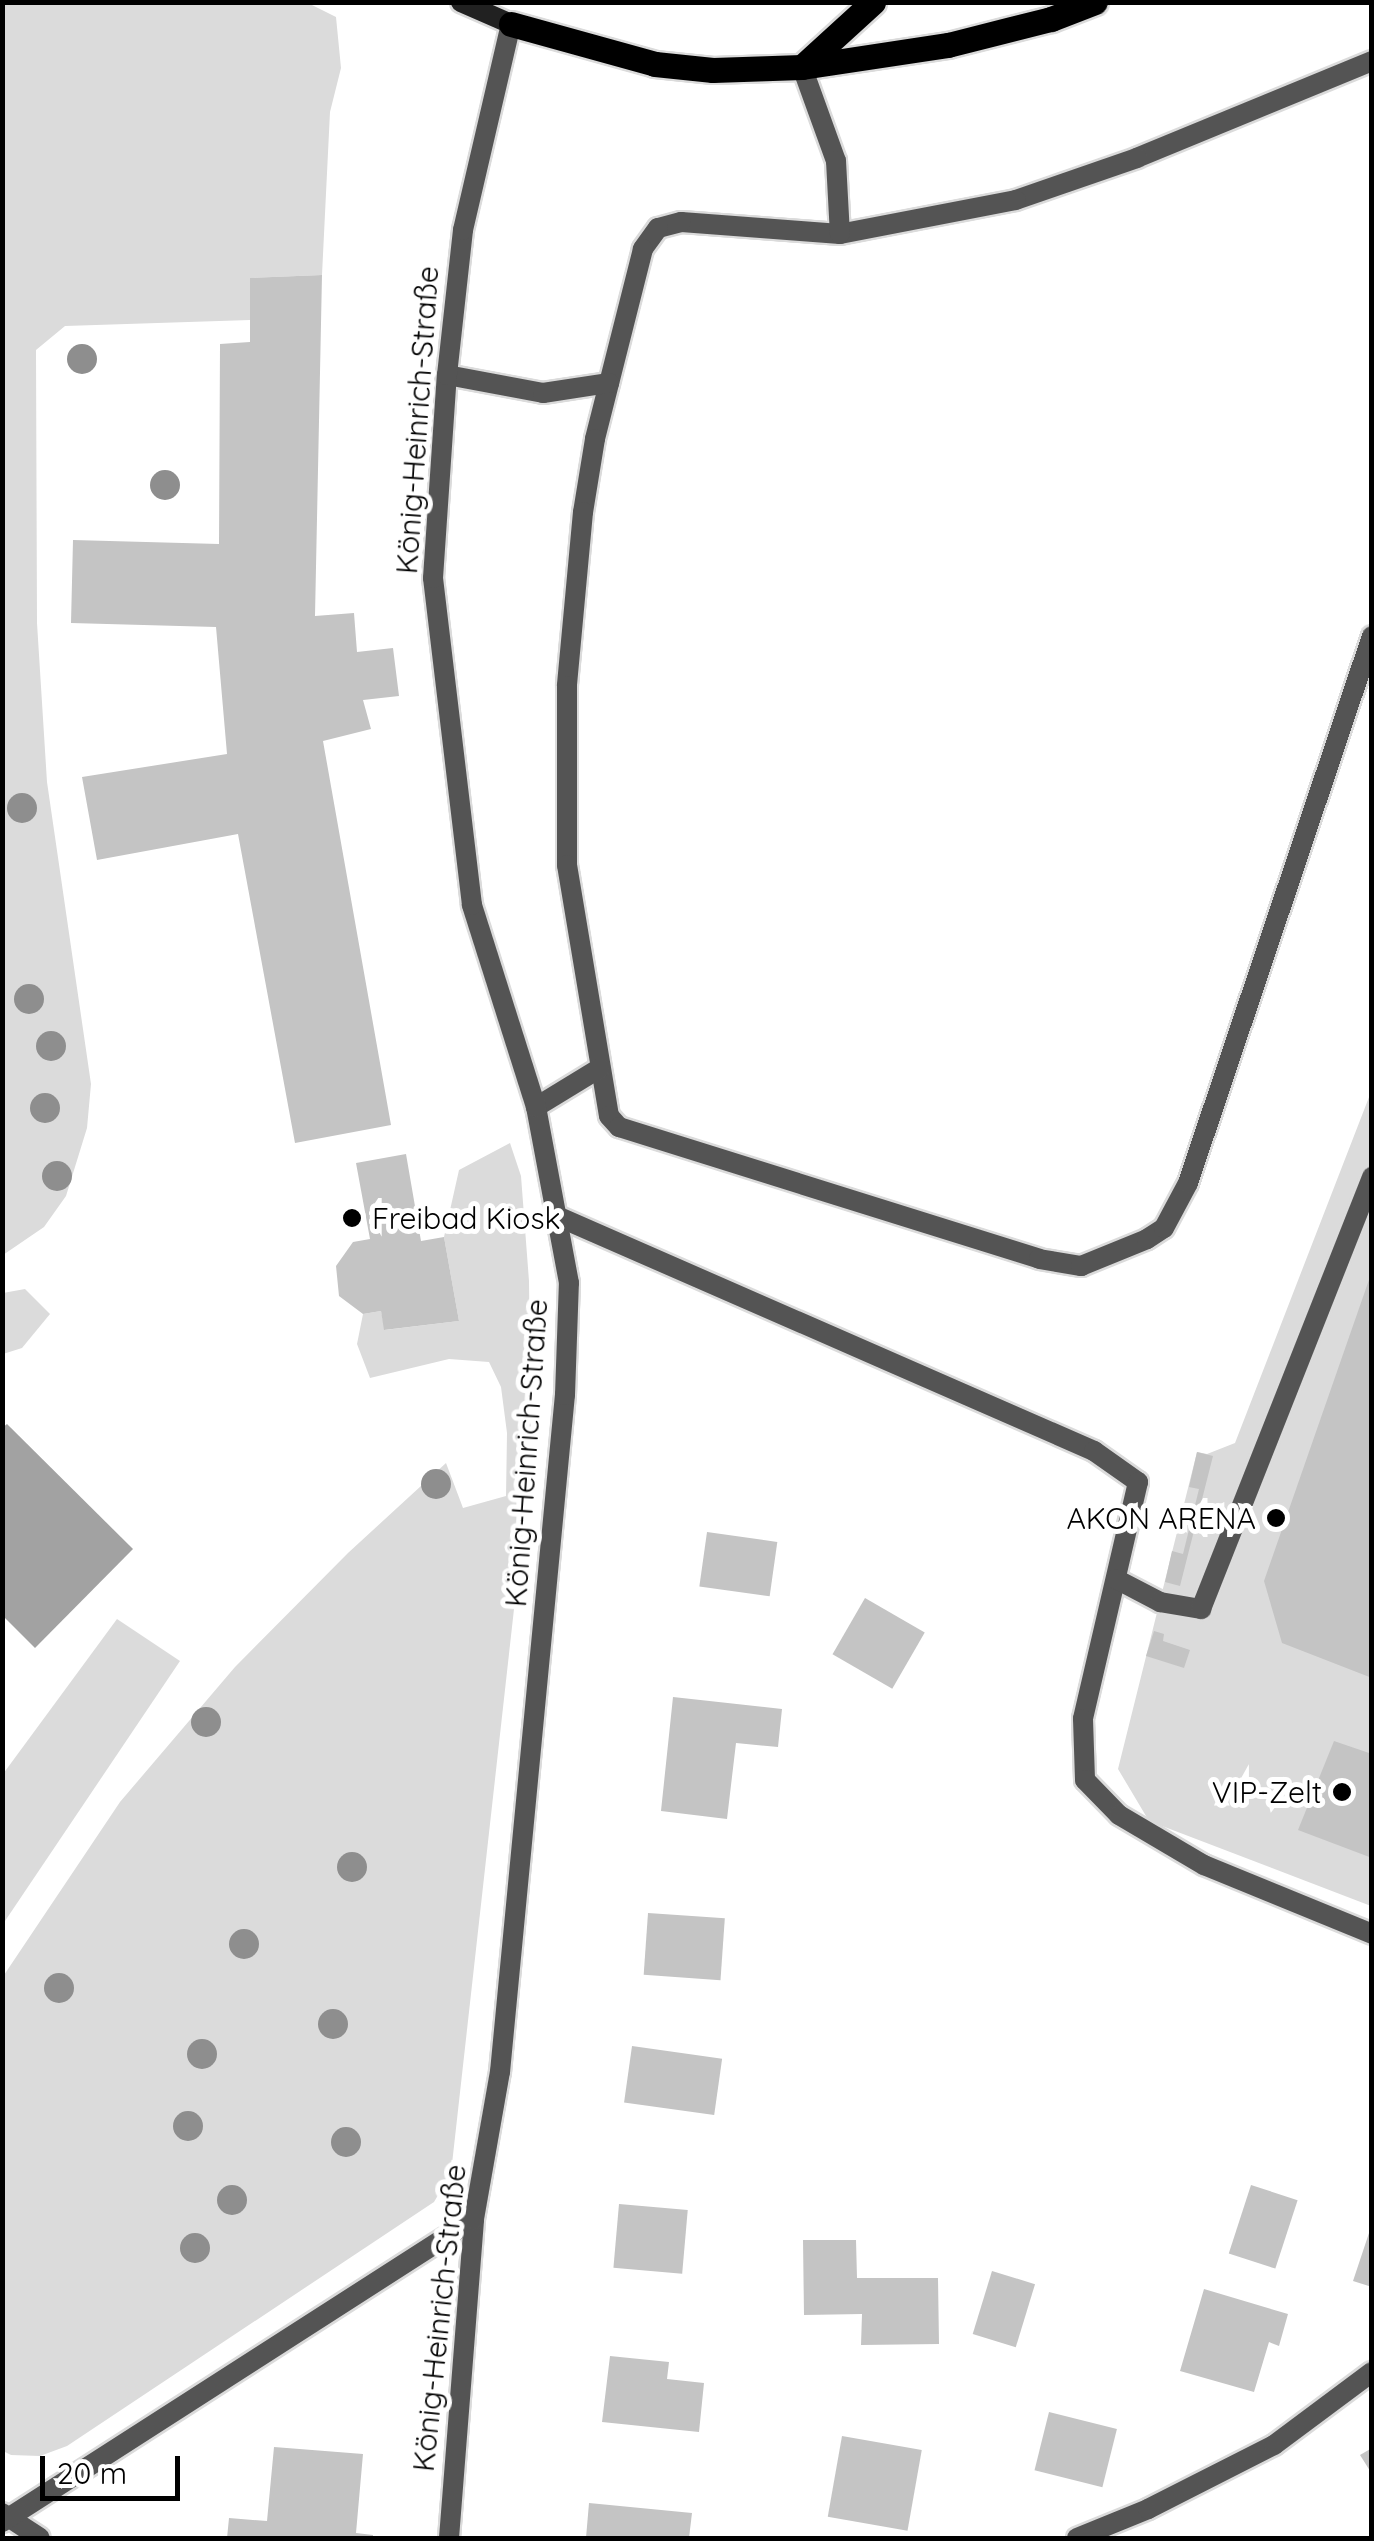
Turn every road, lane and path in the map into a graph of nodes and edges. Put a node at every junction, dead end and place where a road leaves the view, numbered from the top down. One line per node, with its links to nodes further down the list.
1 (461, 2): 4 (main road)
2 (873, 2): 6 (main road)
3 (1096, 2): 6 (main road)
4 (511, 24): 6 (main road); 8 (street, König-Heinrich-Straße)
5 (1372, 61): 7 (street)
6 (802, 66): 7 (street)
7 (840, 234): 9 (street)
8 (446, 375): 9 (street); 12 (street, König-Heinrich-Straße)
9 (609, 383): 11 (street)
10 (1372, 636): 11 (street)
11 (600, 1068): 12 (street)
12 (536, 1107): 14 (street, König-Heinrich-Straße)
13 (1372, 1177): 15 (street)
14 (559, 1216): 15 (street); 17 (street, König-Heinrich-Straße)
15 (1116, 1579): 16 (street)
16 (1372, 1934)
17 (474, 2219): 19 (street); 21 (street, König-Heinrich-Straße)
18 (1372, 2372): 22 (street)
19 (5, 2518): 20 (street)
20 (40, 2538)
21 (448, 2538)
22 (1076, 2538)

